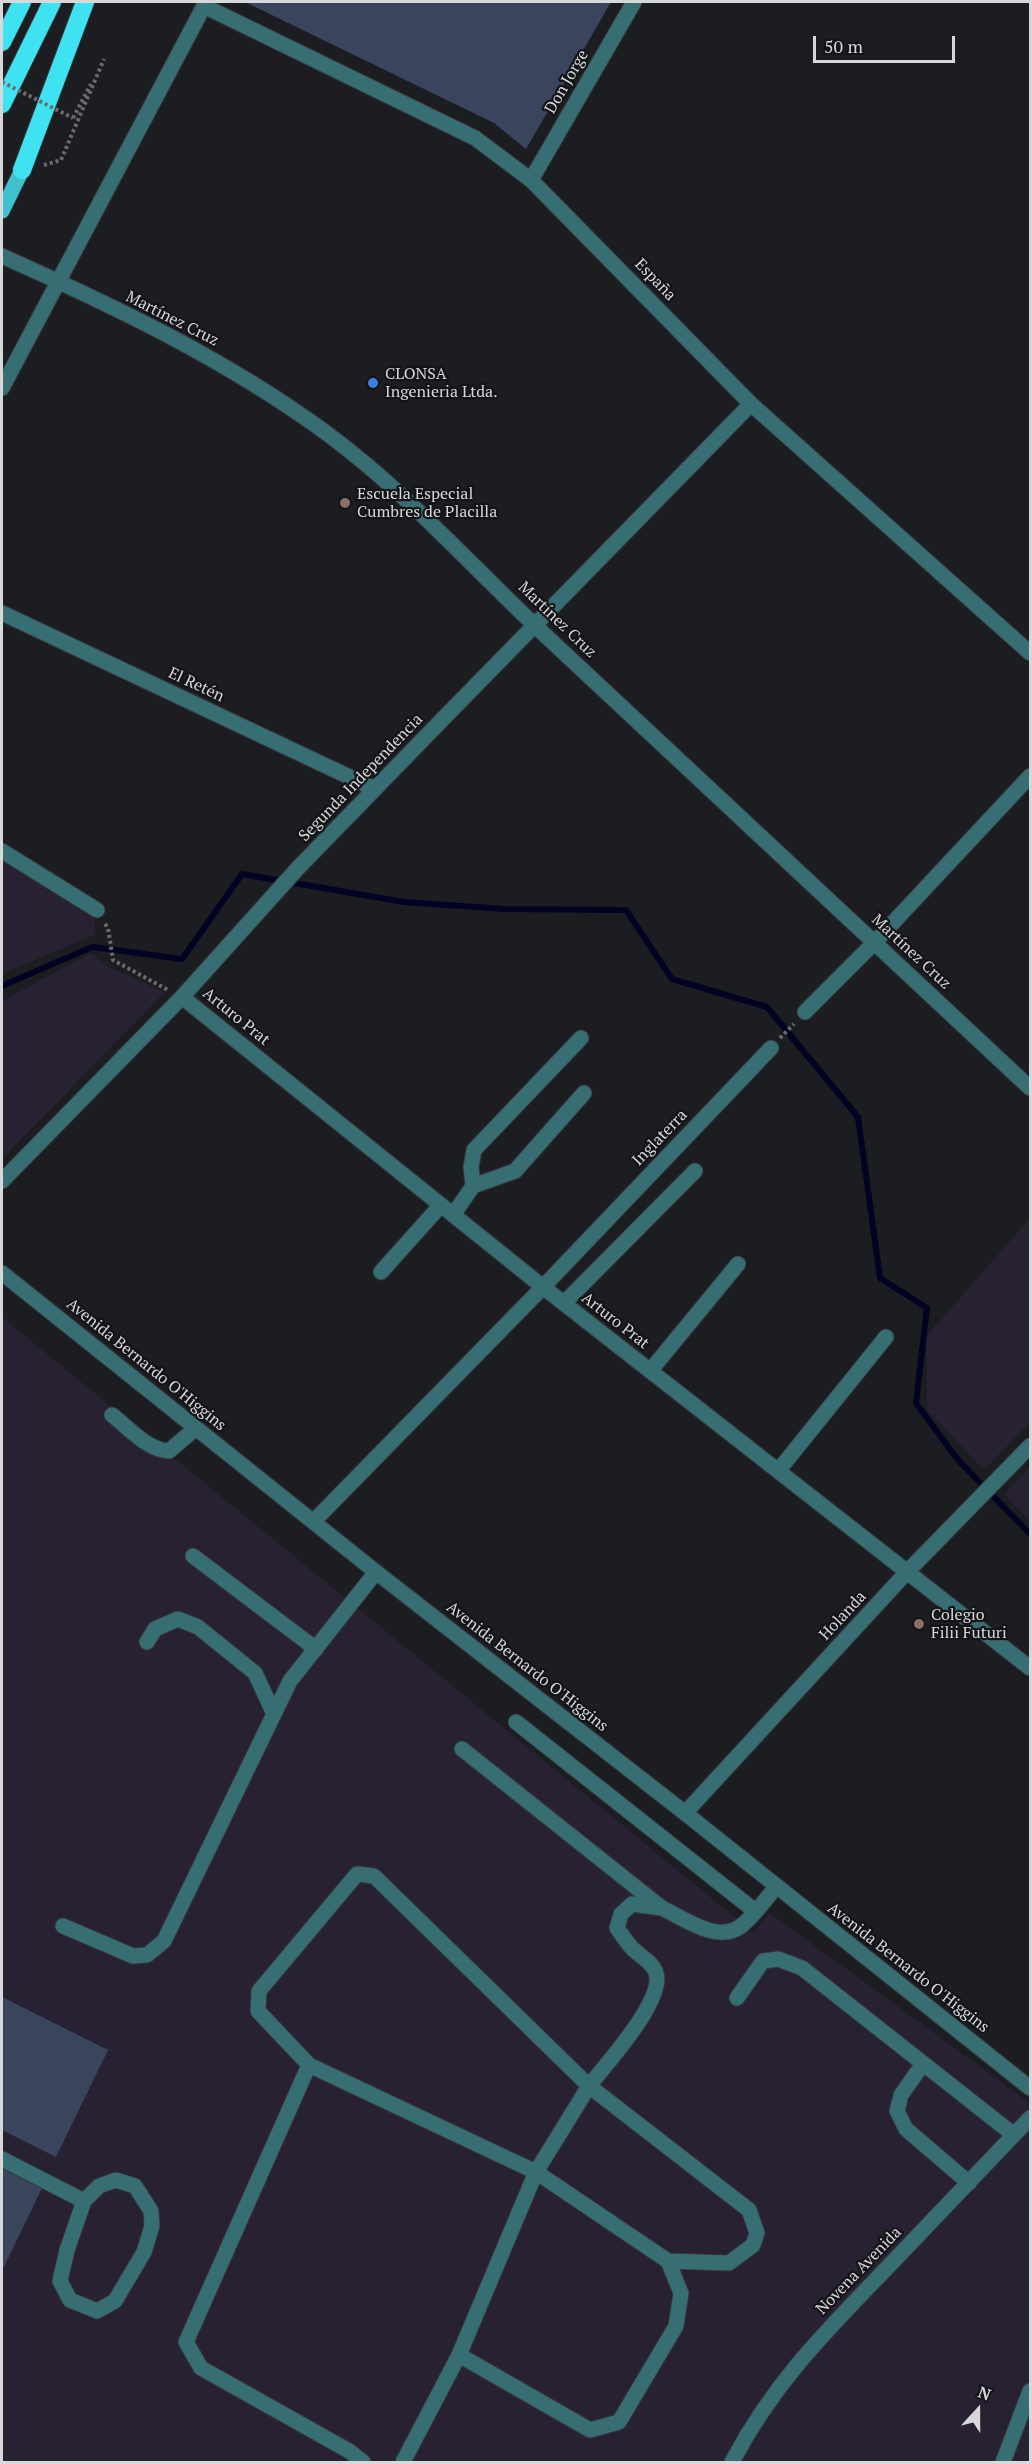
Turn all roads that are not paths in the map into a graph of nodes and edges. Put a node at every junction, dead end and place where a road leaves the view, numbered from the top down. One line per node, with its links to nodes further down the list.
1 (22, 2): 5 (highway)
2 (52, 2): 6 (highway)
3 (85, 2): 7 (highway)
4 (634, 2): 8 (street, Don Jorge)
5 (2, 42)
6 (2, 104)
7 (22, 170): 9 (main road)
8 (531, 180): 11 (street, España); 13 (street, España)
9 (2, 211)
10 (2, 256): 11 (street, Martínez Cruz)
11 (57, 281): 12 (street); 15 (street, Martínez Cruz)
12 (2, 388)
13 (751, 404): 15 (street, Segunda Independencia); 16 (street, España)
14 (2, 613): 18 (street, El Retén)
15 (534, 625): 18 (street, Segunda Independencia); 21 (street, Martínez Cruz)
16 (1030, 653)
17 (1030, 776): 21 (street)
18 (375, 789): 22 (street, Segunda Independencia)
19 (2, 851): 20 (street)
20 (97, 910)
21 (875, 942): 23 (street); 26 (street, Martínez Cruz)
22 (182, 997): 29 (street, Segunda Independencia); 31 (street, Arturo Prat)
23 (805, 1012)
24 (581, 1038): 30 (street)
25 (771, 1047): 35 (street, Inglaterra)
26 (1030, 1088)
27 (584, 1093): 30 (street)
28 (695, 1171): 36 (street)
29 (2, 1181)
30 (473, 1186): 31 (street)
31 (447, 1210): 33 (street); 35 (street, Arturo Prat)
32 (738, 1264): 38 (street)
33 (381, 1272)
34 (2, 1273): 40 (street, Avenida Bernardo O'Higgins)
35 (543, 1287): 36 (street, Arturo Prat); 43 (street, Inglaterra)
36 (564, 1304): 38 (street, Arturo Prat)
37 (886, 1337): 42 (street)
38 (650, 1371): 42 (street, Arturo Prat)
39 (112, 1415): 40 (street)
40 (196, 1428): 43 (street, Avenida Bernardo O'Higgins)
41 (1030, 1446): 46 (street, Holanda)
42 (778, 1471): 46 (street, Arturo Prat)
43 (313, 1522): 45 (street, Avenida Bernardo O'Higgins)
44 (193, 1556): 48 (street)
45 (376, 1572): 48 (street); 53 (street, Avenida Bernardo O'Higgins)
46 (907, 1572): 49 (street, Arturo Prat); 53 (street, Holanda)
47 (147, 1642): 50 (street)
48 (316, 1649): 50 (street)
49 (1030, 1668)
50 (274, 1714): 57 (street)
51 (516, 1722): 56 (street)
52 (462, 1749): 55 (street)
53 (685, 1813): 54 (street, Avenida Bernardo O'Higgins)
54 (777, 1887): 56 (street); 62 (street, Avenida Bernardo O'Higgins)
55 (662, 1908): 56 (street); 61 (street)
56 (755, 1911)
57 (63, 1926)
58 (737, 1998): 59 (street)
59 (923, 2064): 64 (street); 67 (street)
60 (309, 2065): 61 (street); 66 (street); 72 (street)
61 (589, 2086): 66 (street); 69 (street)
62 (1030, 2088)
63 (1030, 2118): 64 (street, Novena Avenida)
64 (1014, 2135): 67 (street, Novena Avenida)
65 (2, 2159): 68 (street)
66 (536, 2172): 69 (street); 70 (street)
67 (969, 2183): 74 (street, Novena Avenida)
68 (84, 2201): 68 (street)
69 (668, 2261): 70 (street)
70 (459, 2355): 73 (street)
71 (1030, 2391): 75 (street)
72 (363, 2463)
73 (403, 2463)
74 (732, 2463)
75 (1003, 2463)

